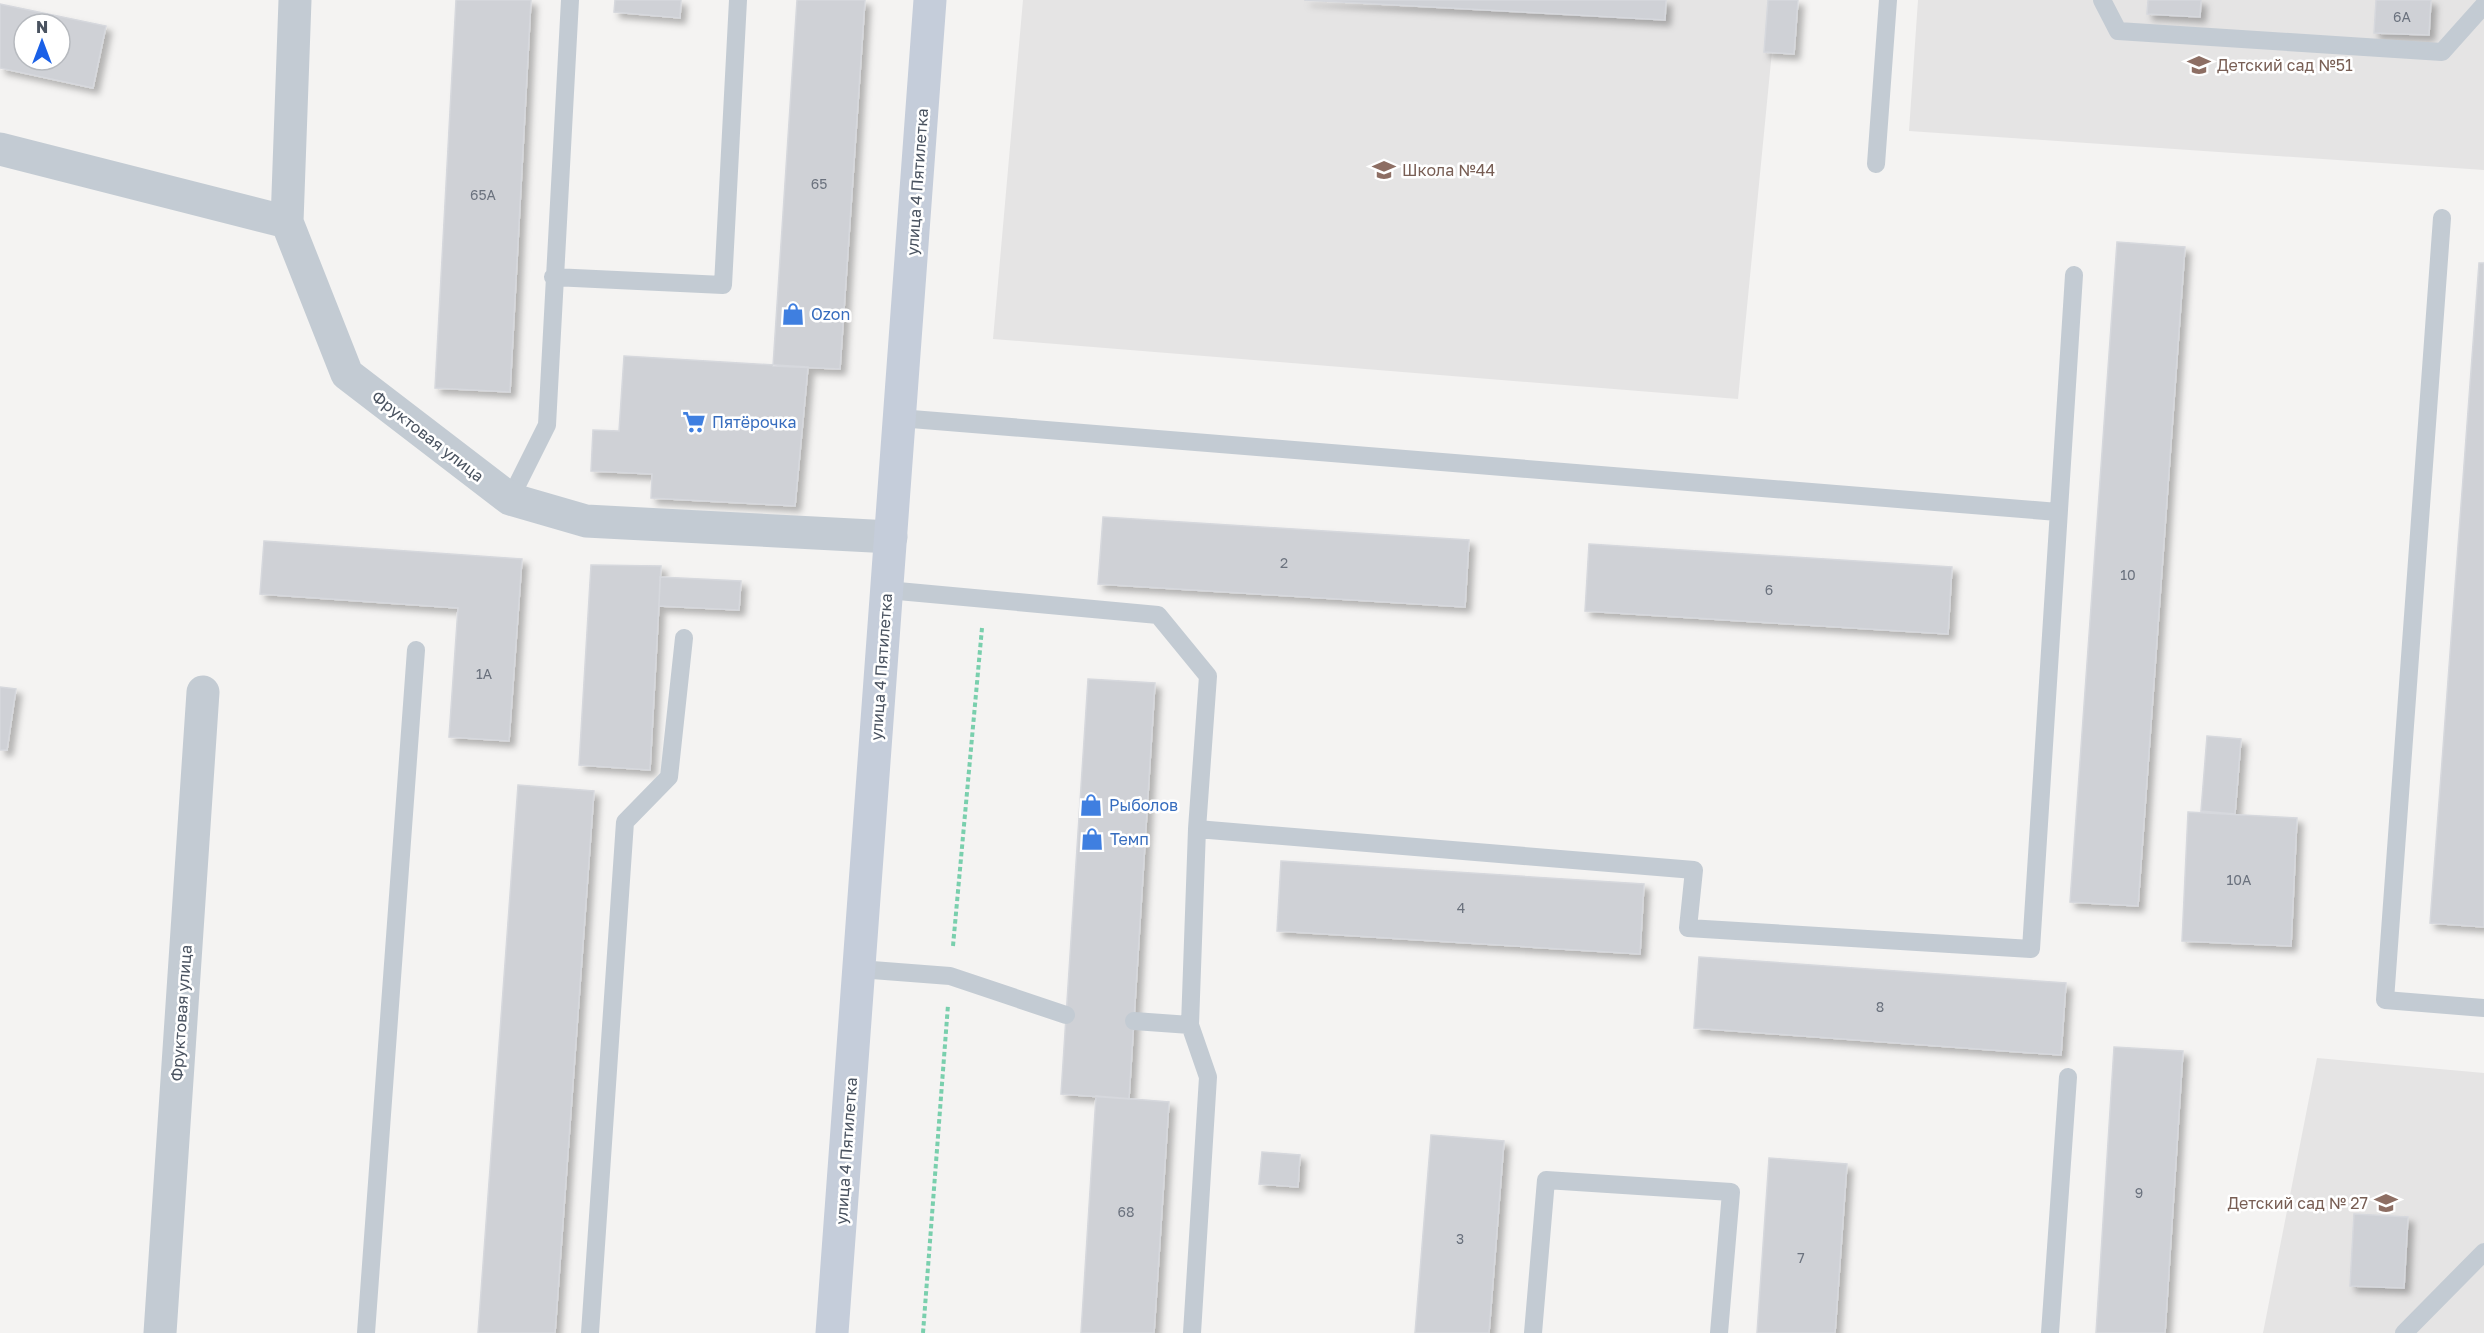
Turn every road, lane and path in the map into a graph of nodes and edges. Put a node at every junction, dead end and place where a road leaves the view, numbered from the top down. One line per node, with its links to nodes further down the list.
1 (295, 0): 11 (street, Фруктовая улица)
2 (570, 0): 13 (lane)
3 (738, 0): 13 (lane)
4 (930, 0): 14 (main road, улица 4 Пятилетка)
5 (1888, 0): 9 (lane)
6 (2102, 0): 7 (lane)
7 (2484, 5)
8 (0, 149): 11 (street)
9 (1876, 164)
10 (2442, 218): 24 (lane)
11 (287, 222): 15 (street, Фруктовая улица)
12 (2074, 275): 16 (lane)
13 (553, 277): 15 (lane)
14 (899, 418): 16 (lane); 17 (main road, улица 4 Пятилетка)
15 (510, 499): 17 (street, Фруктовая улица)
16 (2058, 512): 22 (lane)
17 (891, 537): 18 (main road, улица 4 Пятилетка)
18 (887, 590): 22 (lane); 23 (main road, улица 4 Пятилетка)
19 (684, 638): 32 (lane)
20 (416, 650): 31 (lane)
21 (203, 692): 30 (street, Фруктовая улица)
22 (1197, 830): 27 (lane)
23 (859, 969): 25 (lane); 33 (main road, улица 4 Пятилетка)
24 (2484, 1008)
25 (1066, 1015)
26 (1134, 1021): 27 (lane)
27 (1190, 1024): 34 (lane)
28 (2068, 1077): 37 (lane)
29 (2484, 1252): 38 (lane)
30 (160, 1333)
31 (366, 1333)
32 (590, 1333)
33 (832, 1333)
34 (1192, 1333)
35 (1533, 1333): 36 (lane)
36 (1719, 1333)
37 (2050, 1333)
38 (2404, 1333)

